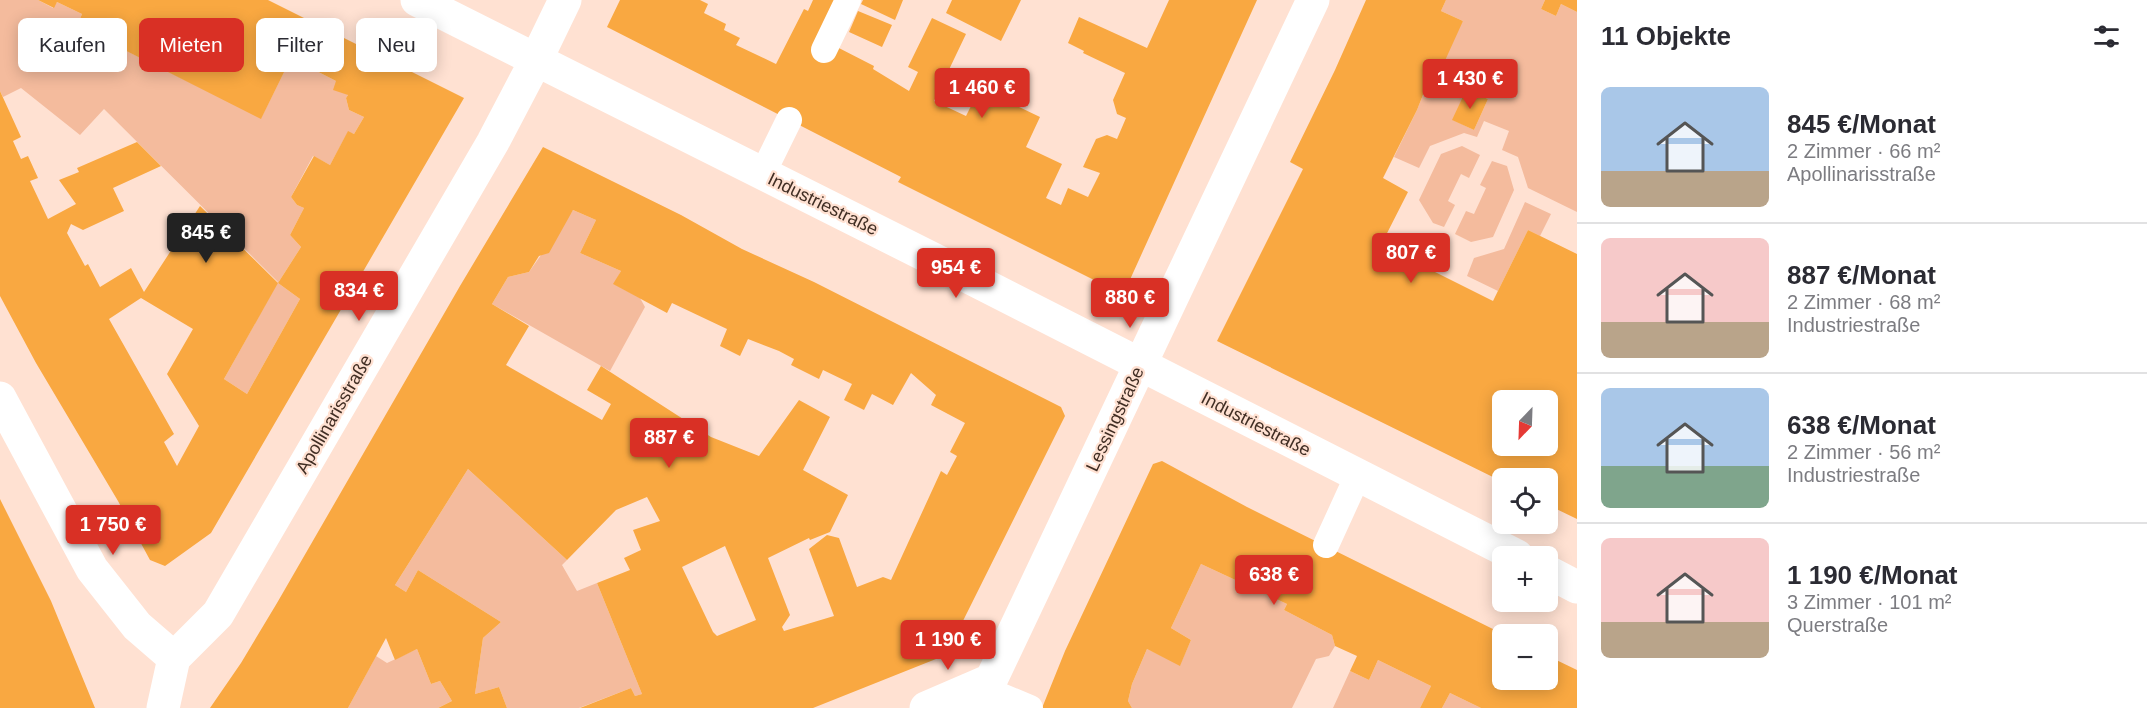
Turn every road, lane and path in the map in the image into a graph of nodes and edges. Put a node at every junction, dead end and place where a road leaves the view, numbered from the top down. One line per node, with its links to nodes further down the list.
1 (417, 0): 6 (street, Industriestraße)
2 (565, 0): 6 (street, Apollinarisstraße)
3 (848, 0): 5 (lane)
4 (1313, 0): 9 (street, Lessingstraße)
5 (824, 50)
6 (536, 60): 8 (street, Industriestraße); 16 (street, Apollinarisstraße)
7 (789, 120): 8 (lane)
8 (762, 175): 9 (street, Industriestraße)
9 (1141, 365): 11 (street, Industriestraße); 17 (street, Lessingstraße)
10 (0, 398): 16 (street)
11 (1358, 476): 12 (lane); 13 (street, Industriestraße)
12 (1326, 545)
13 (1497, 546)
14 (1558, 577): 15 (street)
15 (1577, 587)
16 (174, 658): 18 (street)
17 (986, 692): 19 (street); 20 (lane)
18 (163, 708)
19 (926, 708)
20 (1030, 708)

